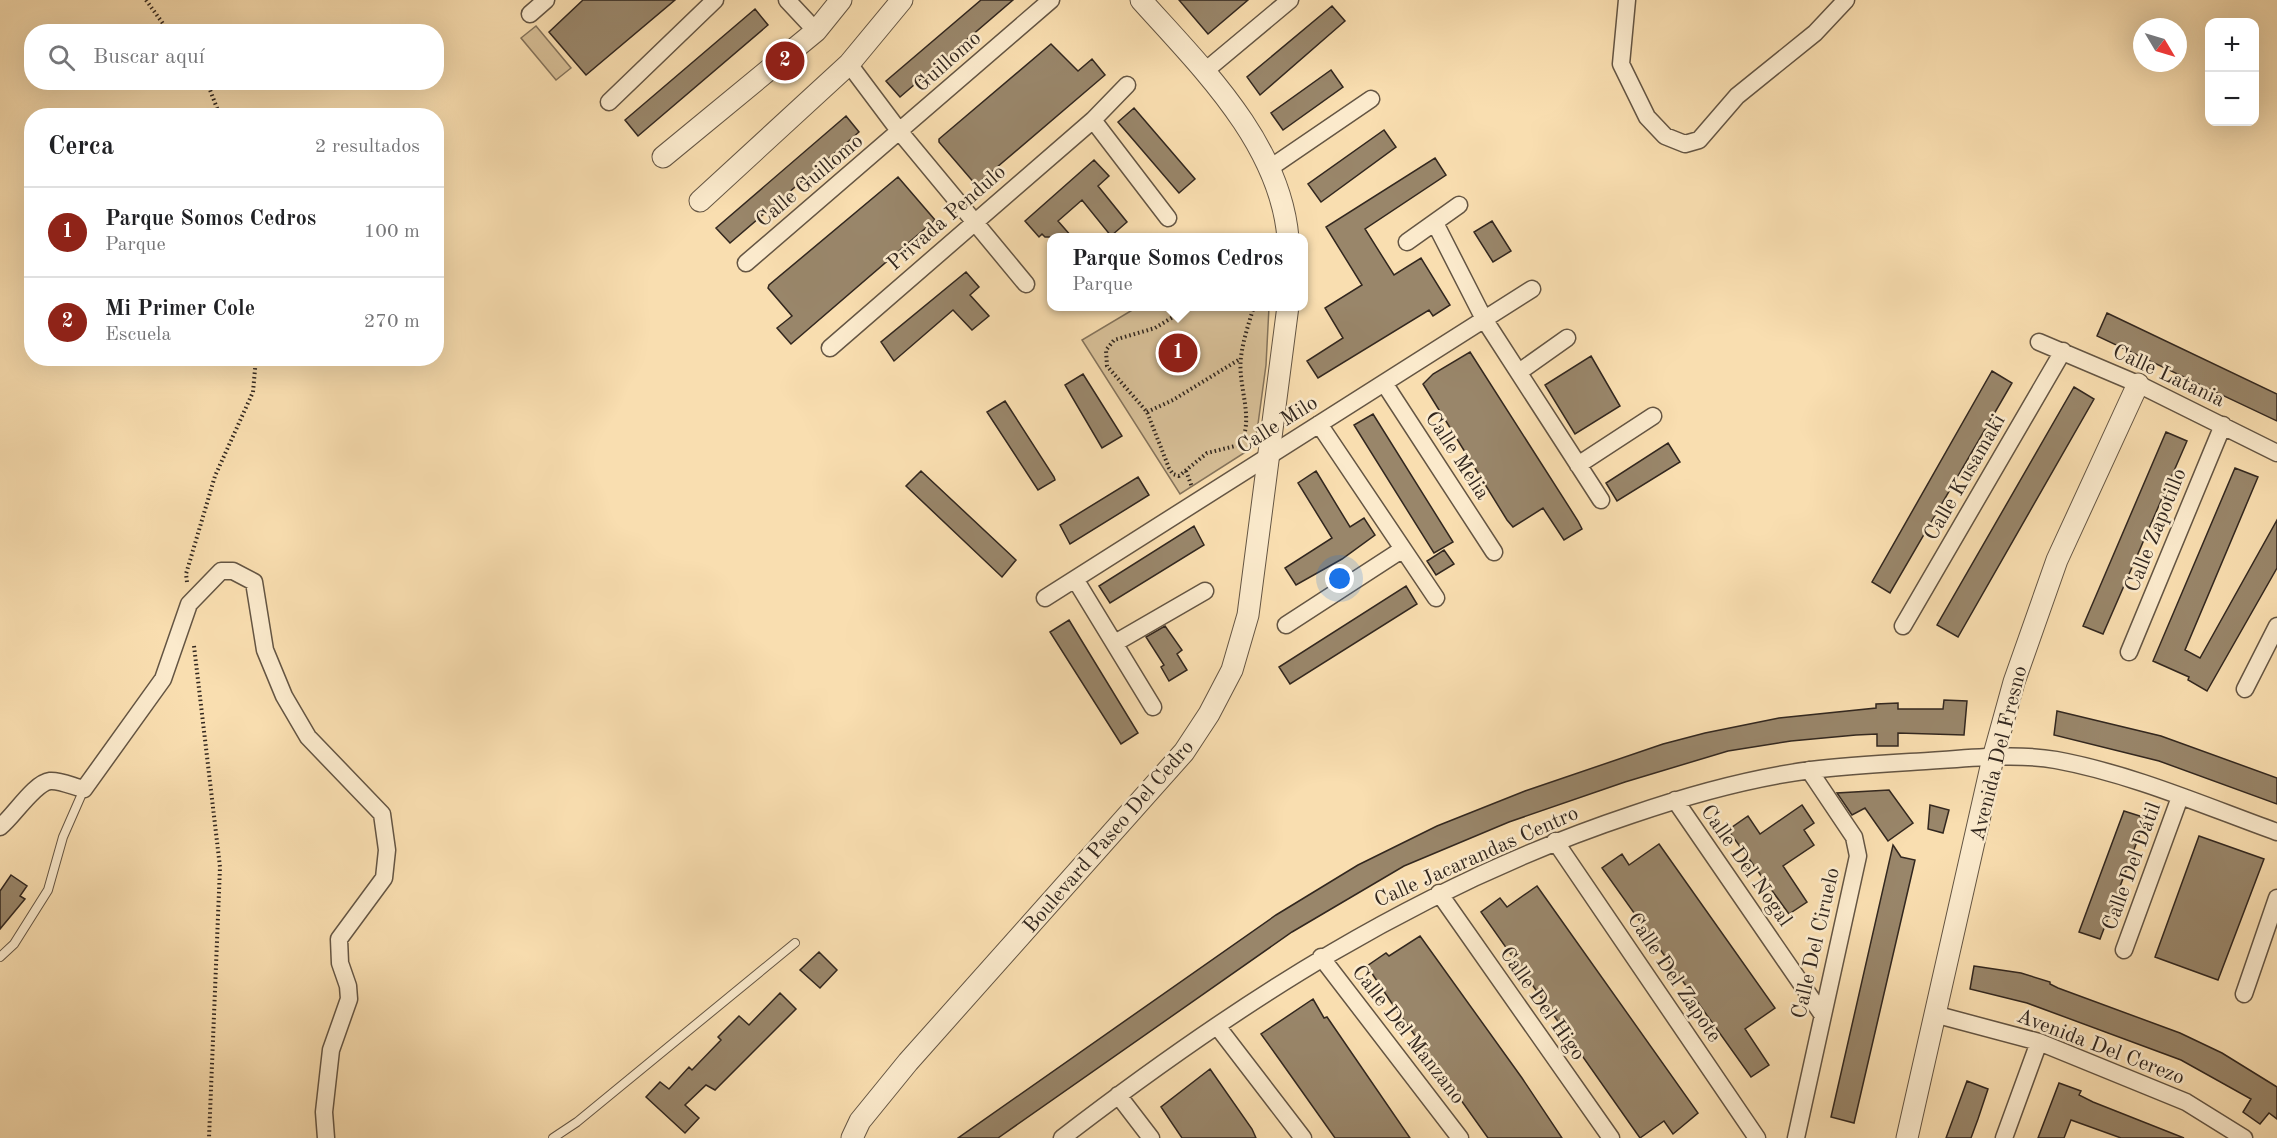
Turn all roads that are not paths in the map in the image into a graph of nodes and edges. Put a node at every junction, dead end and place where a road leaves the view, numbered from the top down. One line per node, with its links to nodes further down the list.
1 (546, 0): 11 (street)
2 (715, 0): 17 (street)
3 (787, 0): 12 (street)
4 (841, 0): 12 (street)
5 (902, 0): 13 (street)
6 (1051, 0): 19 (street, Guillomo)
7 (1141, 0): 14 (street)
8 (1290, 0): 14 (street)
9 (1628, 0): 10 (street)
10 (1846, 0)
11 (531, 14)
12 (816, 31): 20 (street)
13 (849, 64): 19 (street); 22 (street)
14 (1205, 71): 21 (street)
15 (1127, 85): 18 (street, Privada Pendulo)
16 (1371, 99): 21 (street)
17 (609, 102)
18 (1093, 120): 24 (street); 25 (street, Privada Pendulo)
19 (900, 132): 25 (street); 29 (street, Calle Guillomo)
20 (663, 157)
21 (1270, 168): 27 (street)
22 (700, 201)
23 (1459, 205): 26 (street)
24 (1168, 218)
25 (974, 221): 30 (street); 36 (street, Privada Pendulo)
26 (1435, 223): 28 (street); 33 (street)
27 (1287, 233)
28 (1407, 242)
29 (746, 263)
30 (1026, 284)
31 (1532, 289): 33 (street, Calle Milo)
32 (1287, 311): 45 (street, Boulevard Paseo Del Cedro)
33 (1484, 319): 38 (street); 39 (street, Calle Milo)
34 (1567, 338): 38 (street)
35 (2039, 342): 37 (street, Calle Latania)
36 (830, 348)
37 (2063, 351): 40 (street, Calle Latania); 55 (street, Calle Kusamaki)
38 (1519, 372): 46 (street)
39 (1384, 383): 42 (street, Calle Milo); 49 (street, Calle Melia)
40 (2138, 384): 43 (street, Calle Latania); 61 (street, Avenida Del Fresno)
41 (1653, 416): 46 (street)
42 (1319, 424): 45 (street, Calle Milo); 48 (street)
43 (2223, 425): 44 (street, Calle Latania); 58 (street, Calle Zapotillo)
44 (2277, 453)
45 (1269, 456): 50 (street, Calle Milo); 83 (street, Boulevard Paseo Del Cedro)
46 (1578, 465): 47 (street)
47 (1601, 500)
48 (1403, 549): 53 (street); 54 (street)
49 (1494, 552)
50 (1075, 579): 52 (street, Calle Milo); 57 (street)
51 (1205, 591): 57 (street)
52 (1045, 598)
53 (1436, 598)
54 (1286, 625)
55 (1903, 626)
56 (2277, 627): 59 (street)
57 (1115, 643): 60 (street)
58 (2129, 652)
59 (2245, 689)
60 (1153, 707)
61 (1993, 758): 62 (street, Calle Jacarandas Centro); 64 (street, Calle Jacarandas Centro); 77 (street, Avenida Del Fresno)
62 (1809, 770): 65 (street, Calle Jacarandas Centro); 76 (street, Calle Del Ciruelo)
63 (84, 789): 66 (street); 73 (lane); 81 (street)
64 (2181, 797): 67 (street, Calle Jacarandas Centro); 72 (street, Calle Del Dátil)
65 (1675, 800): 68 (street, Calle Jacarandas Centro); 76 (street, Calle Del Nogal)
66 (0, 827)
67 (2277, 832)
68 (1555, 841): 69 (street, Calle Jacarandas Centro); 89 (street, Calle Del Zapote)
69 (1439, 893): 74 (street, Calle Jacarandas Centro); 88 (street, Calle Del Higo)
70 (2277, 898): 75 (street)
71 (795, 943): 82 (lane)
72 (2124, 950)
73 (0, 957)
74 (1321, 957): 78 (street, Calle Jacarandas Centro); 87 (street, Calle Del Manzano)
75 (2244, 994)
76 (1822, 1014): 90 (street, Calle Del Ciruelo)
77 (1934, 1014): 79 (street, Avenida Del Cerezo); 91 (street, Avenida Del Fresno)
78 (1217, 1026): 80 (street, Calle Jacarandas Centro); 86 (street)
79 (2039, 1042): 92 (street); 93 (street, Avenida Del Cerezo)
80 (1118, 1095): 84 (street, Calle Jacarandas Centro); 85 (street)
81 (326, 1138)
82 (553, 1138)
83 (852, 1138)
84 (1062, 1138)
85 (1151, 1138)
86 (1303, 1138)
87 (1460, 1138)
88 (1611, 1138)
89 (1757, 1138)
90 (1796, 1138)
91 (1906, 1138)
92 (2004, 1138)
93 (2244, 1138)

